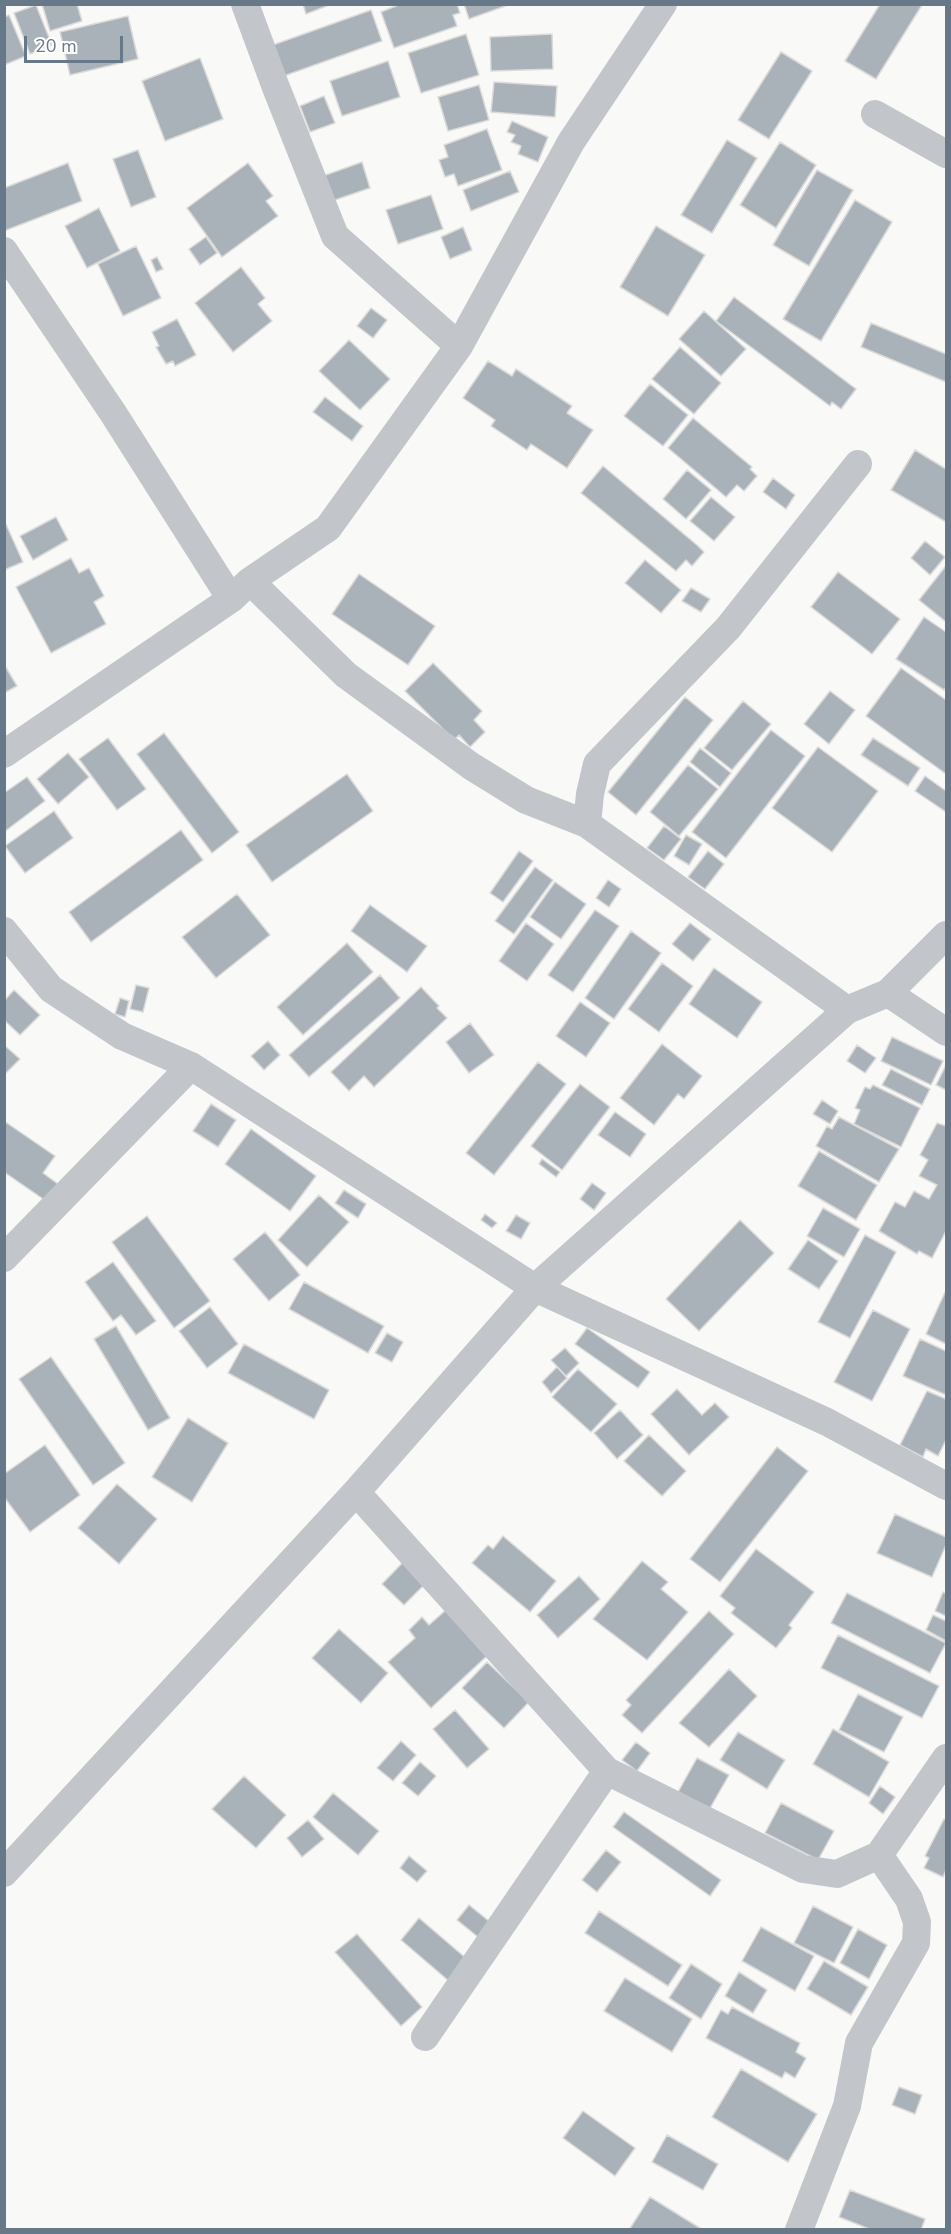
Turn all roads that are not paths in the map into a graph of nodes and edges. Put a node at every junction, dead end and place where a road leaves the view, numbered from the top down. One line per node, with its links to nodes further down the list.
1 (245, 4): 6 (street)
2 (663, 4): 6 (street)
3 (875, 114): 4 (street)
4 (946, 154)
5 (4, 251): 8 (street)
6 (459, 346): 8 (street)
7 (858, 465): 10 (street)
8 (241, 590): 9 (street); 10 (street)
9 (4, 754)
10 (587, 824): 14 (street)
11 (4, 931): 16 (street)
12 (946, 935): 13 (street)
13 (888, 993): 14 (street); 15 (street)
14 (847, 1010): 18 (street)
15 (946, 1032)
16 (191, 1066): 17 (street); 18 (street)
17 (4, 1258)
18 (535, 1288): 19 (street); 20 (street)
19 (946, 1486)
20 (356, 1492): 22 (street); 24 (street)
21 (946, 1758): 23 (street)
22 (607, 1771): 23 (street); 25 (street)
23 (879, 1855): 26 (street)
24 (4, 1873)
25 (425, 2037)
26 (799, 2229)

